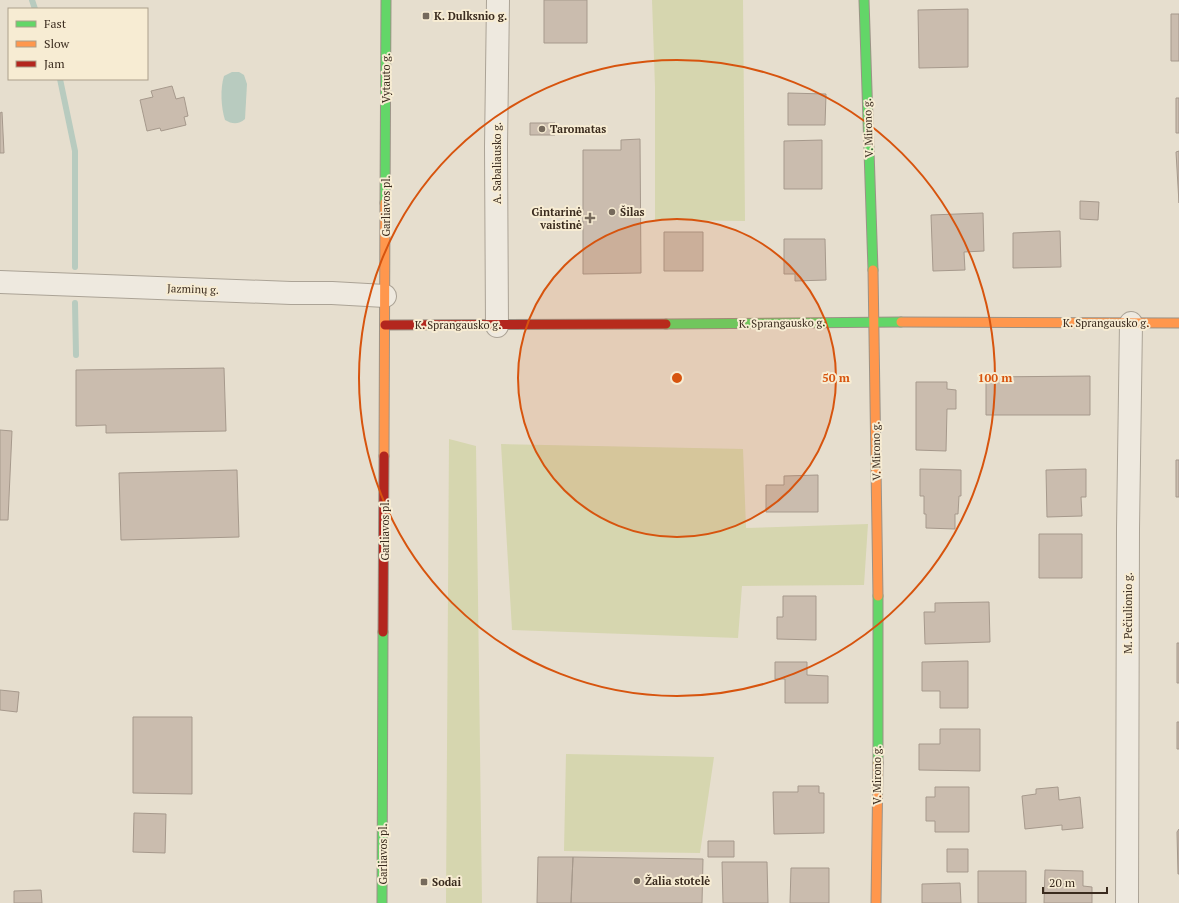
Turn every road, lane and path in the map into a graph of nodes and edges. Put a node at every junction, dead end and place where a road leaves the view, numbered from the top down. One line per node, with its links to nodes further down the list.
1 (386, 0): 4 (street, Vytauto g.)
2 (498, 0): 11 (street, A. Sabaliausko g.)
3 (864, 0): 7 (street, V. Mirono g.)
4 (386, 157): 6 (street, Garliavos pl.)
5 (0, 282): 6 (street, Jazminų g.)
6 (385, 296): 10 (street, Garliavos pl.)
7 (875, 322): 8 (street, K. Sprangausko g.); 11 (street, K. Sprangausko g.); 13 (street, V. Mirono g.)
8 (1131, 323): 9 (street, K. Sprangausko g.); 14 (street, M. Pečiulionio g.)
9 (1179, 323)
10 (385, 325): 11 (street, K. Sprangausko g.); 12 (street, Garliavos pl.)
11 (497, 326)
12 (382, 903)
13 (876, 903)
14 (1127, 903)

